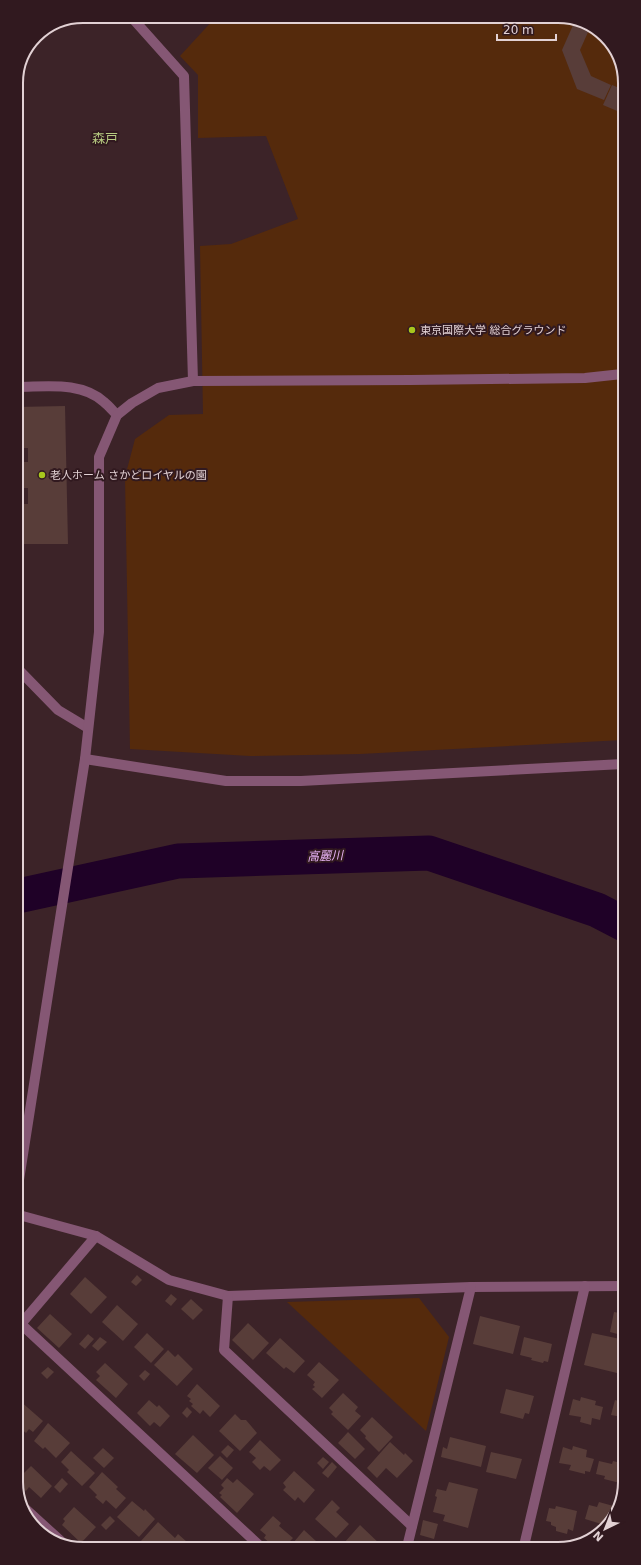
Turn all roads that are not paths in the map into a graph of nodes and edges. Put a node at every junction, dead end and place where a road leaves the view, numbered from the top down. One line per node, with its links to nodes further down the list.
1 (137, 23): 3 (street)
2 (618, 374): 3 (street)
3 (194, 381): 5 (street)
4 (23, 387): 5 (street)
5 (117, 415): 7 (street)
6 (23, 674): 7 (street)
7 (88, 728): 8 (street)
8 (85, 759): 9 (street); 10 (street)
9 (618, 764)
10 (23, 1153)
11 (23, 1216): 12 (street)
12 (96, 1236): 16 (street); 17 (street)
13 (585, 1286): 14 (street); 15 (street); 24 (street)
14 (618, 1286)
15 (471, 1287): 16 (street); 20 (street)
16 (228, 1296): 20 (street)
17 (23, 1322)
18 (23, 1326): 22 (street)
19 (32, 1514): 21 (street)
20 (412, 1526): 23 (street)
21 (54, 1534)
22 (256, 1542)
23 (408, 1542)
24 (525, 1542)

